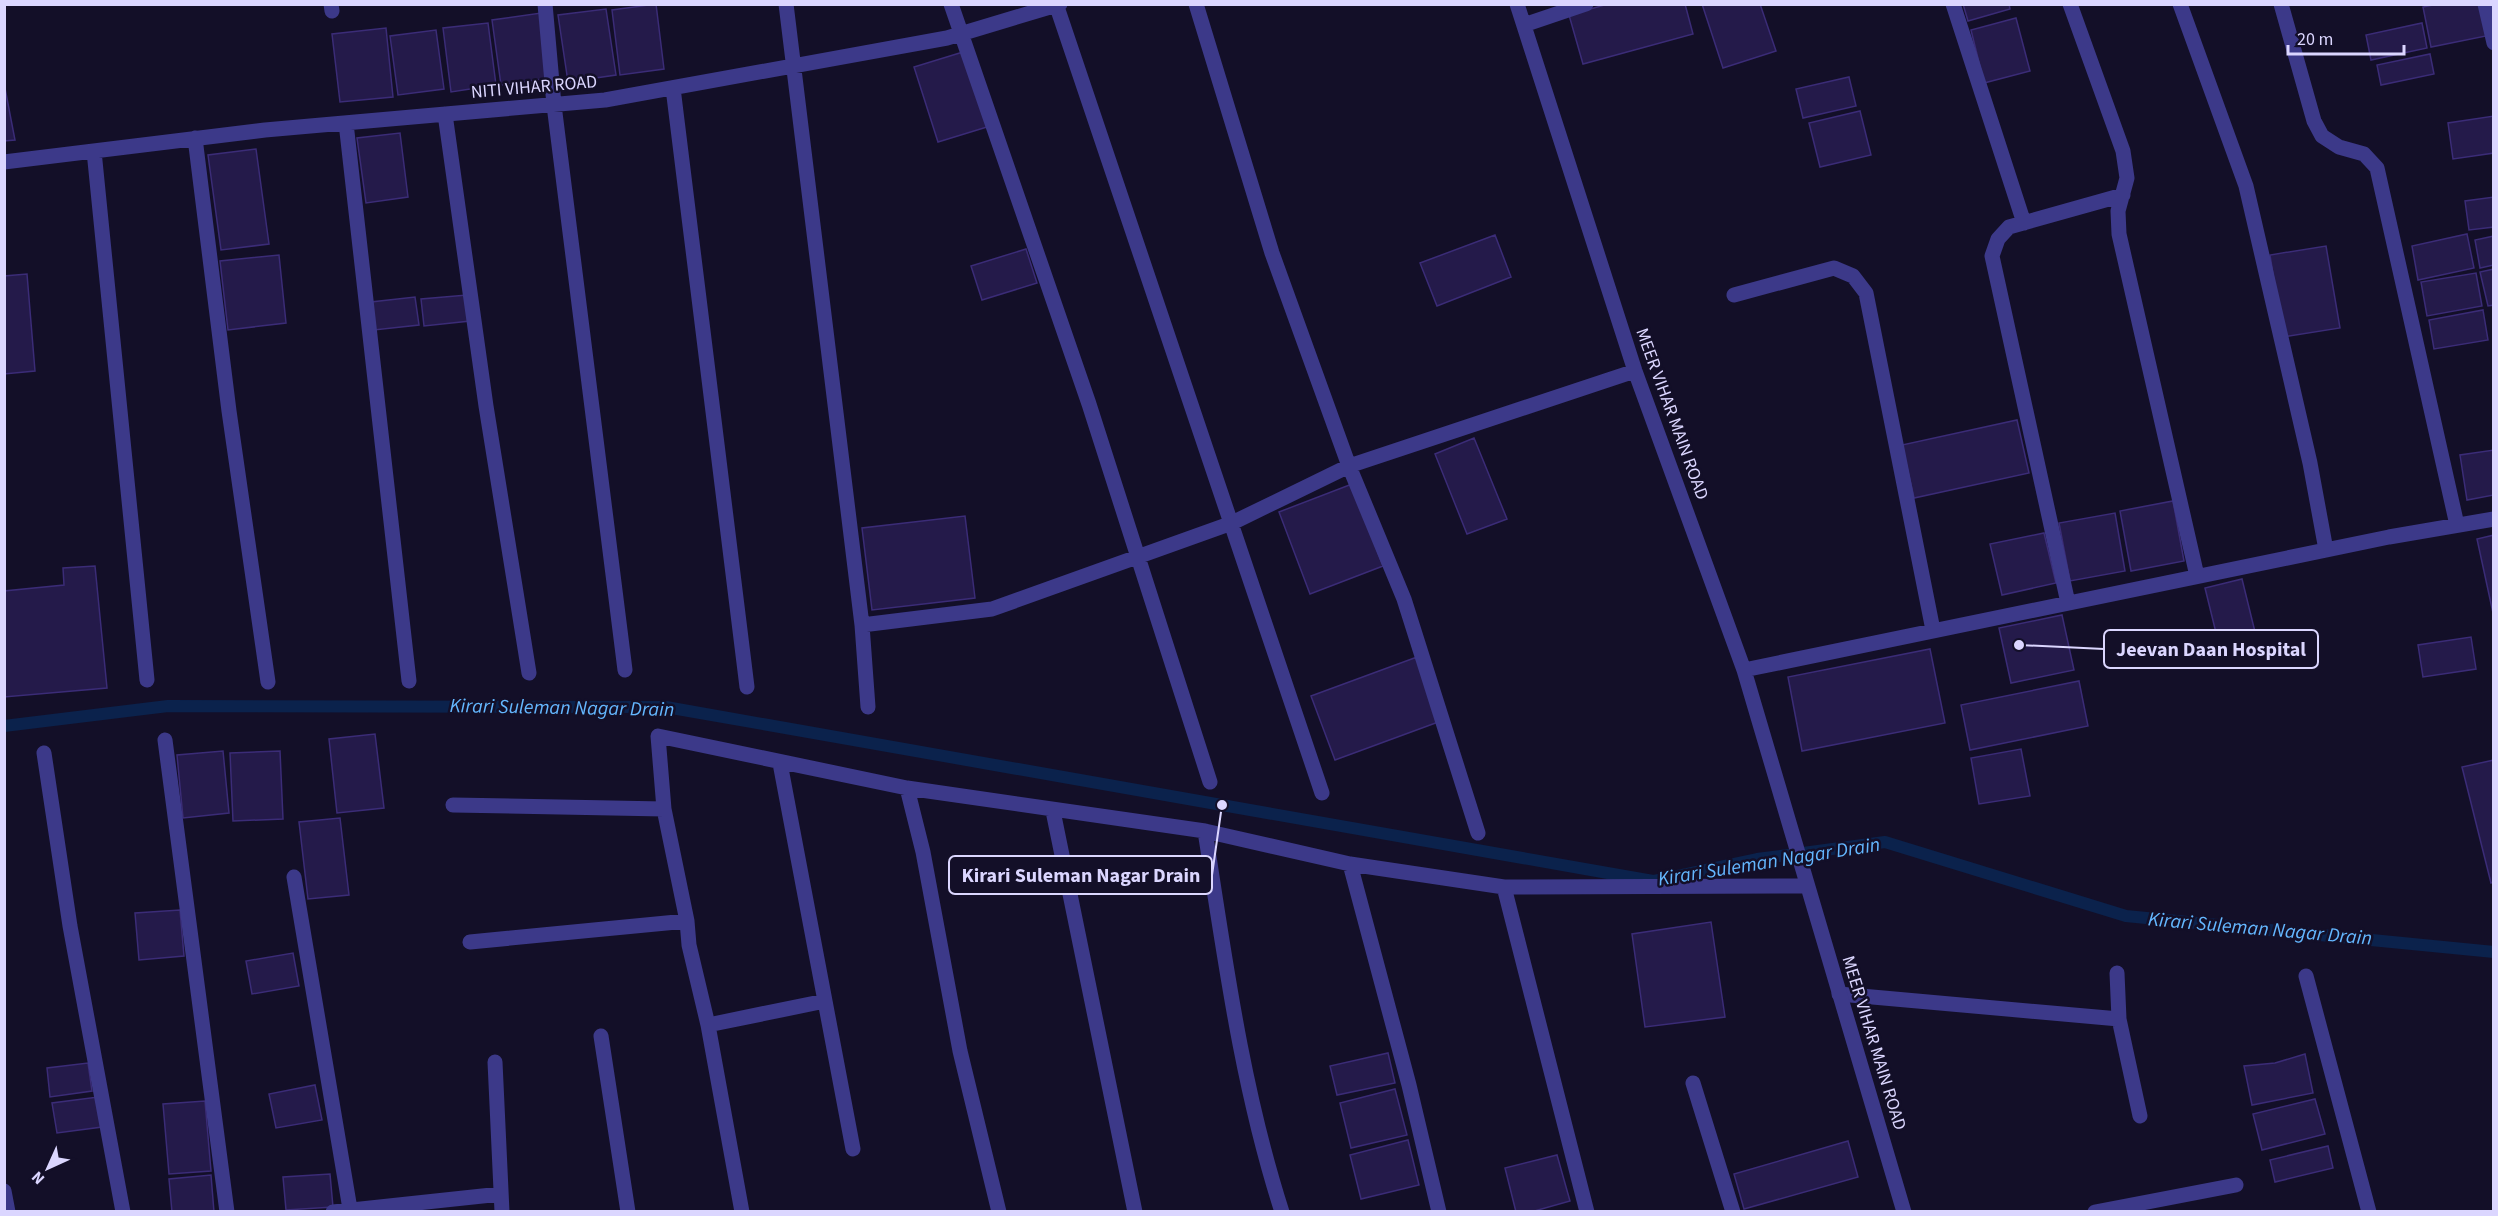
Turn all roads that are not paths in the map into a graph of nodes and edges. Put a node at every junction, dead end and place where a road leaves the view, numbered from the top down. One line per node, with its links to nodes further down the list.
1 (545, 4): 18 (street)
2 (786, 4): 16 (street)
3 (951, 4): 14 (street)
4 (1196, 4): 28 (street)
5 (1517, 4): 13 (street, MEER VIHAR MAIN ROAD)
6 (1587, 4): 13 (street)
7 (1953, 4): 25 (street)
8 (2070, 4): 24 (street)
9 (2180, 4): 32 (street)
10 (2281, 4): 31 (street)
11 (2485, 4): 15 (street)
12 (1057, 5): 14 (street, NITI VIHAR ROAD); 30 (street)
13 (1524, 26): 27 (street, MEER VIHAR MAIN ROAD)
14 (960, 34): 16 (street, NITI VIHAR ROAD); 33 (street)
15 (2493, 43)
16 (793, 66): 17 (street, NITI VIHAR ROAD); 36 (street)
17 (673, 88): 18 (street, NITI VIHAR ROAD); 44 (street)
18 (554, 105): 19 (street, NITI VIHAR ROAD); 39 (street)
19 (446, 114): 20 (street, NITI VIHAR ROAD); 40 (street)
20 (346, 123): 21 (street, NITI VIHAR ROAD); 42 (street)
21 (195, 138): 22 (street, NITI VIHAR ROAD); 43 (street)
22 (94, 151): 23 (street, NITI VIHAR ROAD); 41 (street)
23 (4, 162)
24 (2123, 195): 25 (street); 34 (street)
25 (2024, 223): 35 (street)
26 (1734, 295): 37 (street)
27 (1635, 371): 28 (street); 38 (street, MEER VIHAR MAIN ROAD)
28 (1349, 466): 30 (street); 56 (street)
29 (2493, 519): 31 (street)
30 (1232, 523): 33 (street); 51 (street)
31 (2457, 525): 32 (street)
32 (2326, 550): 34 (street)
33 (1140, 556): 36 (street); 49 (street)
34 (2197, 576): 35 (street)
35 (2068, 603): 37 (street)
36 (862, 625): 45 (street)
37 (1933, 630): 38 (street)
38 (1744, 669): 59 (street, MEER VIHAR MAIN ROAD)
39 (625, 670)
40 (529, 674)
41 (147, 680)
42 (409, 681)
43 (268, 682)
44 (747, 687)
45 (868, 707)
46 (165, 740): 80 (street)
47 (44, 753): 79 (street)
48 (780, 763): 50 (street); 53 (street); 66 (street)
49 (1210, 782)
50 (907, 788): 54 (street); 85 (street)
51 (1322, 793)
52 (453, 805): 53 (street)
53 (664, 809): 61 (street)
54 (1053, 811): 55 (street); 86 (street)
55 (1205, 831): 57 (street); 87 (street)
56 (1478, 833)
57 (1350, 864): 60 (street); 88 (street)
58 (294, 877): 77 (street)
59 (1806, 880): 60 (street); 65 (street, MEER VIHAR MAIN ROAD)
60 (1504, 887): 89 (street)
61 (687, 921): 62 (street); 68 (street)
62 (470, 942)
63 (2116, 973): 67 (street)
64 (2307, 976): 93 (street)
65 (1839, 994): 67 (street); 91 (street, MEER VIHAR MAIN ROAD)
66 (825, 1001): 68 (street); 73 (street)
67 (2119, 1019): 72 (street)
68 (708, 1025): 84 (street)
69 (601, 1036): 83 (street)
70 (495, 1062): 76 (street)
71 (1693, 1083): 90 (street)
72 (2140, 1116)
73 (853, 1149)
74 (2236, 1185): 92 (street)
75 (4, 1191): 78 (street)
76 (501, 1194): 77 (street); 82 (street)
77 (350, 1209): 81 (street)
78 (8, 1212)
79 (123, 1212)
80 (227, 1212)
81 (333, 1212)
82 (502, 1212)
83 (628, 1212)
84 (742, 1212)
85 (999, 1212)
86 (1135, 1212)
87 (1282, 1212)
88 (1439, 1212)
89 (1587, 1212)
90 (1732, 1212)
91 (1904, 1212)
92 (2095, 1212)
93 (2369, 1212)

